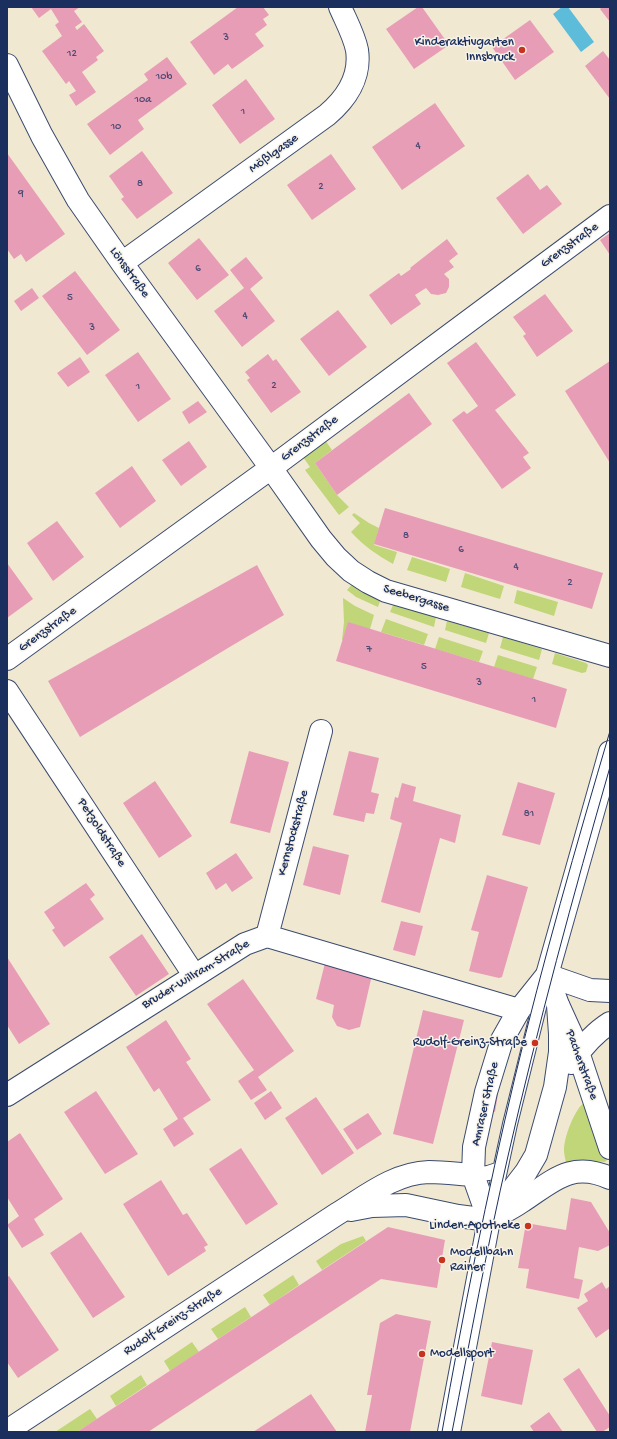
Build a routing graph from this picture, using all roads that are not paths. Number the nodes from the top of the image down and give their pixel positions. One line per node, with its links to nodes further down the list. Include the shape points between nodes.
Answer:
1 (340, 7): 4 (street, Mößlgasse, via 354,40 357,60 353,84 338,105)
2 (7, 66): 4 (street, Lönsstraße, via 78,200)
3 (610, 216): 5 (street, Grenzstraße)
4 (122, 264): 5 (street, Lönsstraße)
5 (271, 468): 6 (street, Seebergasse, via 336,557 368,582 386,591); 7 (street, Grenzstraße)
6 (610, 656)
7 (7, 659)
8 (7, 691): 12 (street, Petzoldstraße)
9 (321, 731): 11 (street, Kernstockstraße)
10 (610, 752): 13 (street, Amraser Straße)
11 (267, 936): 12 (street, Bruder-Willram-Straße, via 245,944); 16 (street)
12 (194, 975): 20 (street, Bruder-Willram-Straße)
13 (547, 975): 14 (street, via 590,990); 15 (street); 16 (street, Amraser Straße); 22 (lane)
14 (610, 991)
15 (558, 1005): 18 (street, Pacherstraße); 19 (street, via 560,1052)
16 (519, 1010): 23 (street, Amraser Straße, via 502,1040 486,1092 474,1147)
17 (610, 1023): 18 (street)
18 (578, 1052): 19 (street); 21 (street, Pacherstraße)
19 (555, 1087): 26 (street, via 536,1155)
20 (7, 1094)
21 (610, 1148)
22 (500, 1169): 23 (lane); 26 (lane)
23 (473, 1175): 25 (street, Rudolf-Greinz-Straße, via 428,1172 396,1179); 26 (street, Amraser Straße)
24 (610, 1178): 26 (street, via 598,1173 574,1172 547,1184)
25 (340, 1212): 26 (street, Rudolf-Greinz-Straße, via 372,1206 406,1205); 27 (street, Rudolf-Greinz-Straße)
26 (489, 1220): 28 (street)
27 (7, 1431)
28 (450, 1431)

